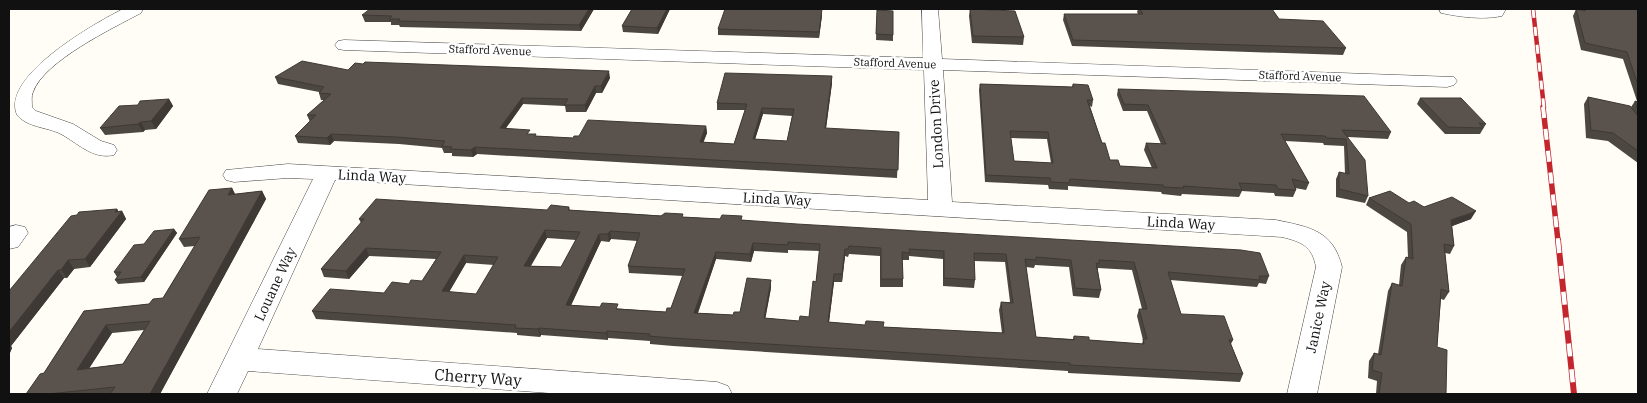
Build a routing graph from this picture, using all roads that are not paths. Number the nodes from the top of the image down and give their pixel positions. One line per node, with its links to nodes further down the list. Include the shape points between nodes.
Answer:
1 (135, 9): 8 (street, via 48,61 25,85 22,97 22,107 28,114 72,131 97,148)
2 (930, 9): 6 (street, London Drive)
3 (1447, 9): 4 (street, via 1485,13)
4 (1498, 9)
5 (344, 46): 6 (street, Stafford Avenue)
6 (933, 64): 7 (street, Stafford Avenue); 11 (street, London Drive)
7 (1446, 81)
8 (106, 150)
9 (327, 173): 10 (street, Linda Way, via 288,171); 11 (street, Linda Way); 13 (street, Louane Way)
10 (234, 175)
11 (940, 208): 12 (street, Linda Way, via 1276,228 1301,234)
12 (1317, 243): 16 (street, Janice Way, via 1325,251 1328,268)
13 (239, 359): 14 (street, Louane Way); 15 (street, Cherry Way)
14 (222, 394)
15 (717, 394)
16 (1302, 394)

